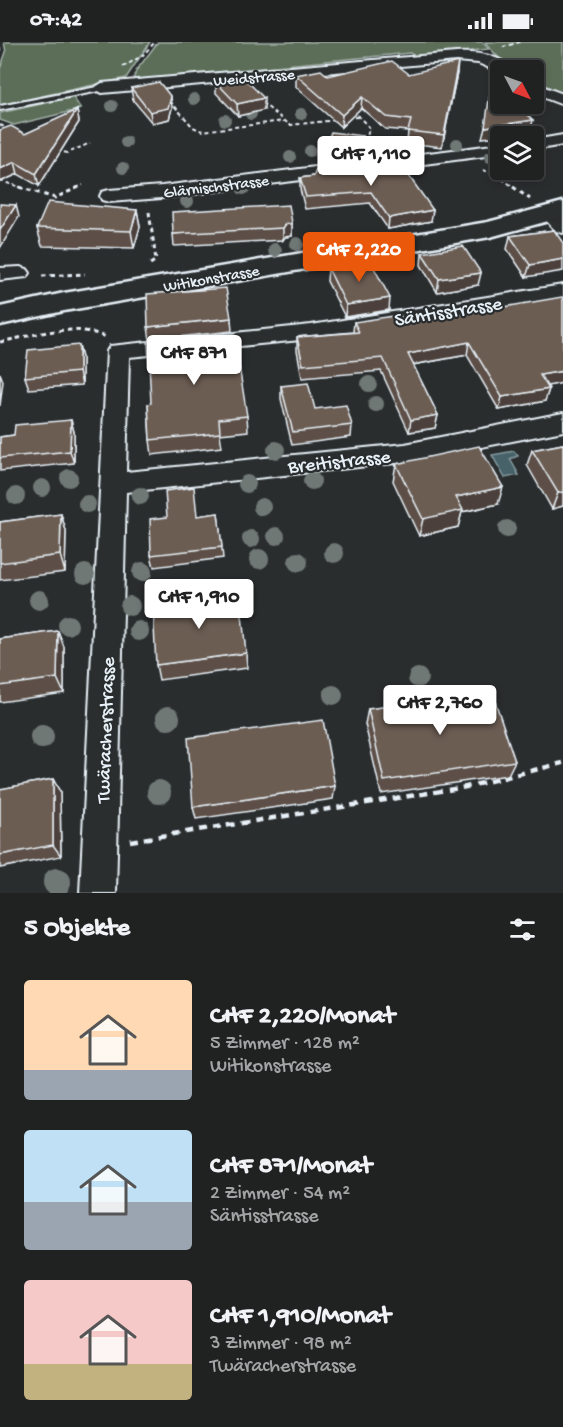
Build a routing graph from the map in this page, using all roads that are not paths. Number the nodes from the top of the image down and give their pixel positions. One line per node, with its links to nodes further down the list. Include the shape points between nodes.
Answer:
1 (490, 62): 2 (street, Weidstrasse, via 468,56)
2 (102, 88): 5 (lane, Weidstrasse)
3 (544, 92): 4 (street)
4 (563, 100)
5 (0, 108)
6 (563, 140): 7 (street)
7 (544, 143)
8 (490, 150): 9 (street, Glärnischstrasse)
9 (109, 196)
10 (558, 217): 12 (main road, Witikonstrasse)
11 (563, 292): 13 (street, Säntisstrasse, via 311,332)
12 (0, 316)
13 (118, 351): 15 (street, Twäracherstrasse)
14 (563, 422): 15 (street, Breitistrasse, via 405,453)
15 (113, 483): 16 (street, Twäracherstrasse)
16 (98, 893)

